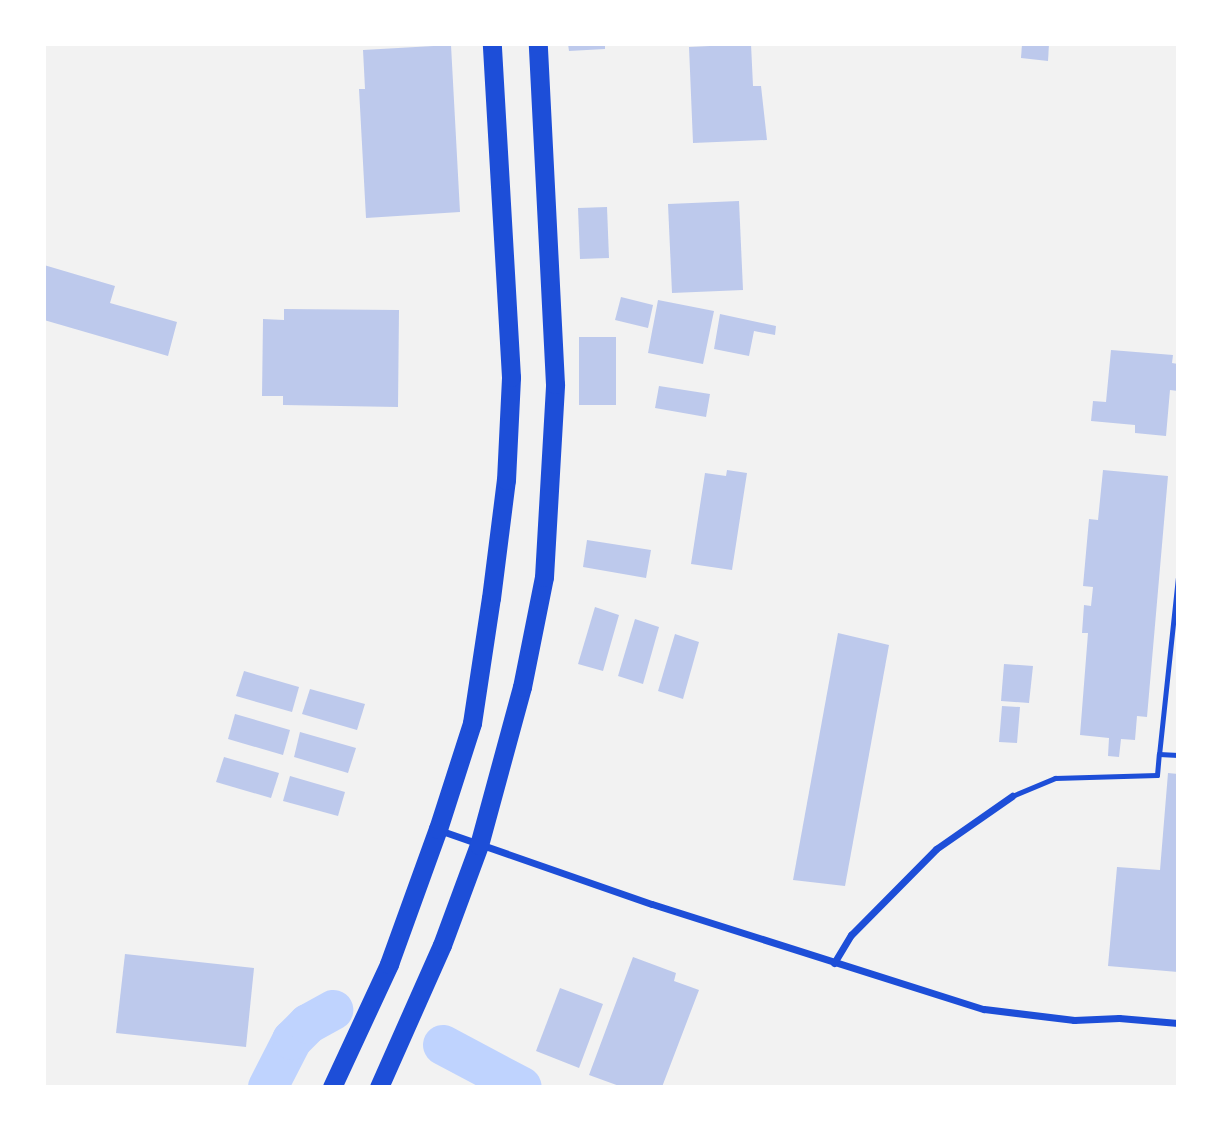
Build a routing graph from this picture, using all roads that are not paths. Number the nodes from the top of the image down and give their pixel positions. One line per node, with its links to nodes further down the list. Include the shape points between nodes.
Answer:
1 (492, 44): 7 (highway, via 511,377 506,480 472,723)
2 (538, 44): 8 (highway, via 555,384 544,577 522,687)
3 (1178, 577): 4 (lane)
4 (1159, 754): 5 (lane); 6 (lane, via 1157,775 1055,778)
5 (1178, 755)
6 (1012, 796): 9 (street, via 936,849 851,935)
7 (438, 829): 8 (street); 11 (highway, via 389,964)
8 (479, 845): 9 (street); 12 (highway, via 442,945)
9 (834, 963): 10 (street, via 984,1009 1074,1020)
10 (1178, 1023)
11 (332, 1087)
12 (379, 1087)

